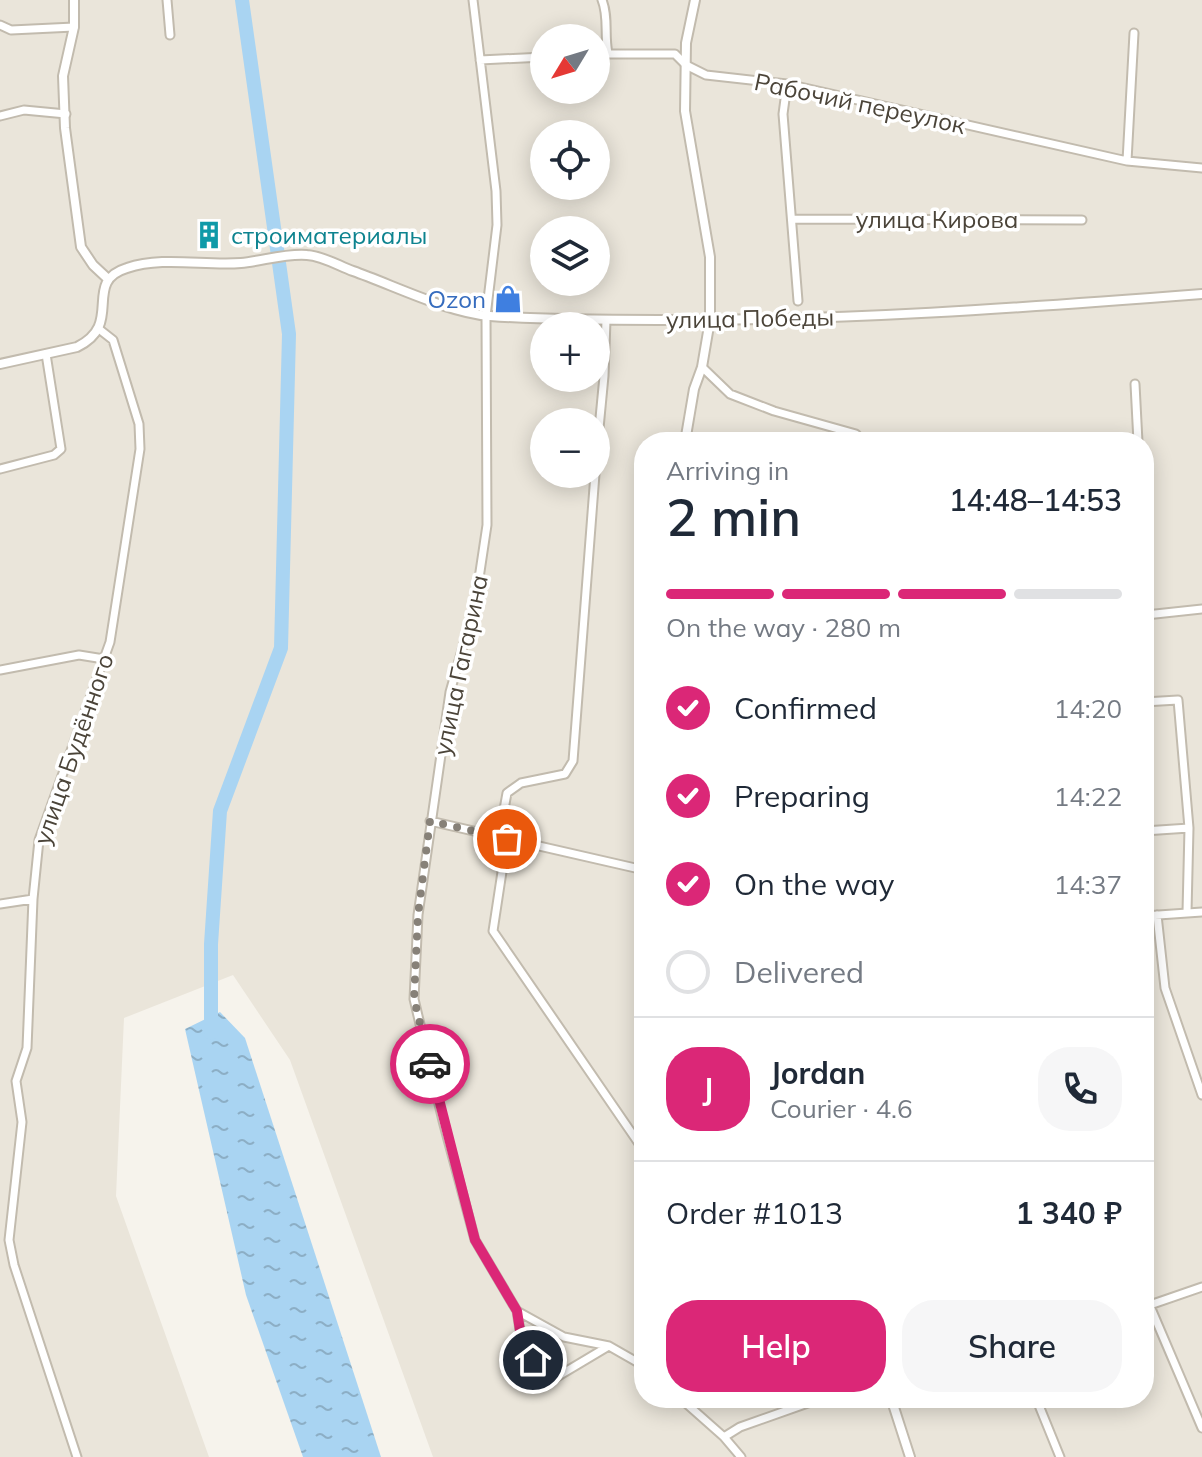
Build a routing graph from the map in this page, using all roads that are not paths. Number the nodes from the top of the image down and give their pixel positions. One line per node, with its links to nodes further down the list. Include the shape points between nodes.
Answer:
1 (74, 0): 8 (street)
2 (167, 0): 10 (street)
3 (473, 0): 13 (street, улица Гагарина)
4 (602, 0): 6 (street)
5 (695, 0): 14 (street)
6 (605, 24)
7 (0, 25): 8 (street, via 11,30)
8 (74, 27): 16 (street, via 63,76)
9 (1134, 33): 18 (street)
10 (170, 35)
11 (610, 53): 14 (street, Рабочий переулок, via 675,54)
12 (530, 58): 13 (street)
13 (480, 60): 25 (street, улица Гагарина, via 497,225)
14 (686, 65): 15 (street, Рабочий переулок, via 706,75); 28 (street, via 685,111 710,257)
15 (787, 84): 18 (street, Рабочий переулок); 20 (street, via 783,114)
16 (66, 114): 17 (street, via 24,110); 22 (street, via 81,247)
17 (0, 116)
18 (1127, 161): 19 (street, Рабочий переулок)
19 (1202, 168)
20 (792, 219): 21 (street, улица Кирова); 24 (street)
21 (1082, 220)
22 (108, 279): 25 (street, улица Победы, via 128,267 165,262 238,263 307,255); 29 (street)
23 (1202, 294): 28 (street, улица Победы, via 957,313)
24 (798, 301)
25 (486, 316): 26 (street, улица Победы); 44 (street, улица Гагарина, via 487,525 475,605 450,692)
26 (530, 317)
27 (610, 320): 28 (street, улица Победы)
28 (710, 320): 32 (street)
29 (99, 329): 30 (street, via 88,342); 41 (street, улица Будённого, via 113,340 139,424 140,449)
30 (46, 354): 31 (street); 37 (street, via 61,449)
31 (0, 364)
32 (702, 367): 34 (street); 35 (street, via 730,394)
33 (1135, 384): 36 (street)
34 (687, 432)
35 (849, 432)
36 (1137, 432)
37 (0, 469)
38 (594, 488): 47 (street, via 573,761 565,774 521,783 507,793)
39 (1202, 609): 40 (street)
40 (1154, 614)
41 (104, 659): 42 (street, via 79,655); 49 (street, улица Будённого, via 39,840)
42 (0, 670)
43 (1154, 701): 45 (street, via 1178,700)
44 (430, 821): 47 (street); 61 (street, улица Гагарина, via 414,999 475,1240)
45 (1189, 828): 46 (street); 51 (street)
46 (1154, 830)
47 (503, 838): 48 (street); 56 (street, via 493,931)
48 (634, 868)
49 (33, 899): 50 (street); 57 (street, улица Будённого, via 27,1048 16,1081 22,1122)
50 (0, 904)
51 (1187, 912): 52 (street); 54 (street)
52 (1202, 912)
53 (1154, 915): 54 (street)
54 (1157, 915): 55 (street, via 1165,988)
55 (1202, 1095)
56 (634, 1136)
57 (9, 1240): 58 (street); 71 (street, улица Будённого)
58 (0, 1243)
59 (1202, 1287): 60 (street)
60 (1154, 1304)
61 (517, 1311): 63 (street, via 564,1337); 63 (street, улица Гагарина, via 521,1337 545,1384)
62 (1154, 1324): 69 (street)
63 (609, 1346): 64 (street)
64 (634, 1360)
65 (691, 1408): 70 (street)
66 (794, 1408): 70 (street)
67 (894, 1408): 73 (street)
68 (1040, 1408): 74 (street)
69 (1202, 1428)
70 (724, 1437): 72 (street)
71 (77, 1457)
72 (741, 1457)
73 (910, 1457)
74 (1060, 1457)

